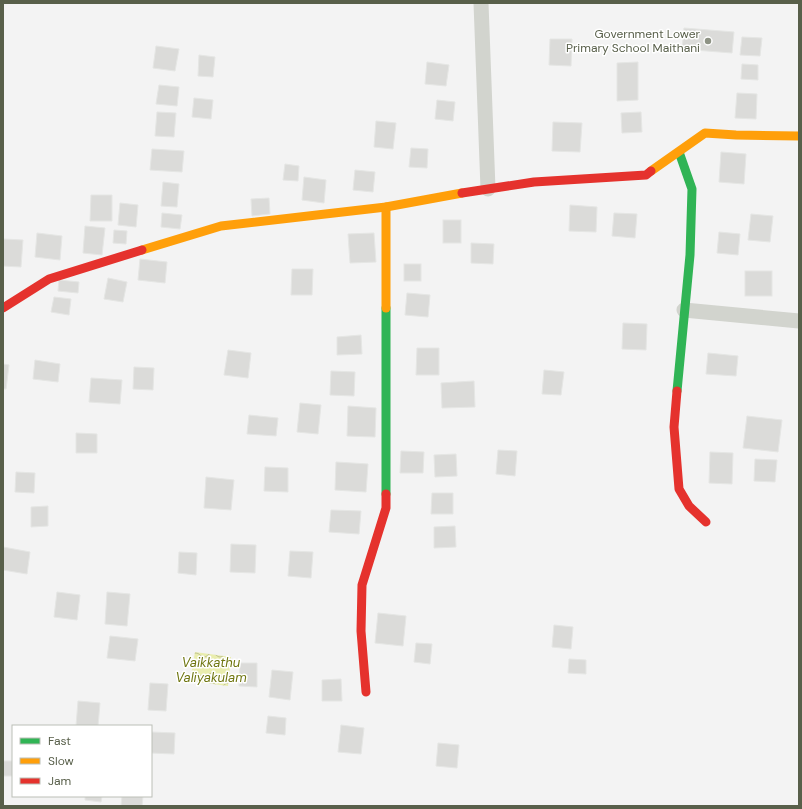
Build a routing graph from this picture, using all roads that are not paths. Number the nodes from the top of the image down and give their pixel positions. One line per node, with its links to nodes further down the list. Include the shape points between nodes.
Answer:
1 (481, 3): 4 (street)
2 (799, 136): 3 (street, via 704,133)
3 (679, 152): 4 (street, via 646,175 534,182); 7 (street, via 692,189 690,255)
4 (488, 189): 5 (street)
5 (386, 207): 6 (street, via 221,226 49,279); 10 (street, via 386,508 362,585 361,631)
6 (3, 308)
7 (684, 310): 8 (street); 9 (street, via 674,427 679,489 689,506)
8 (799, 321)
9 (706, 522)
10 (366, 692)

